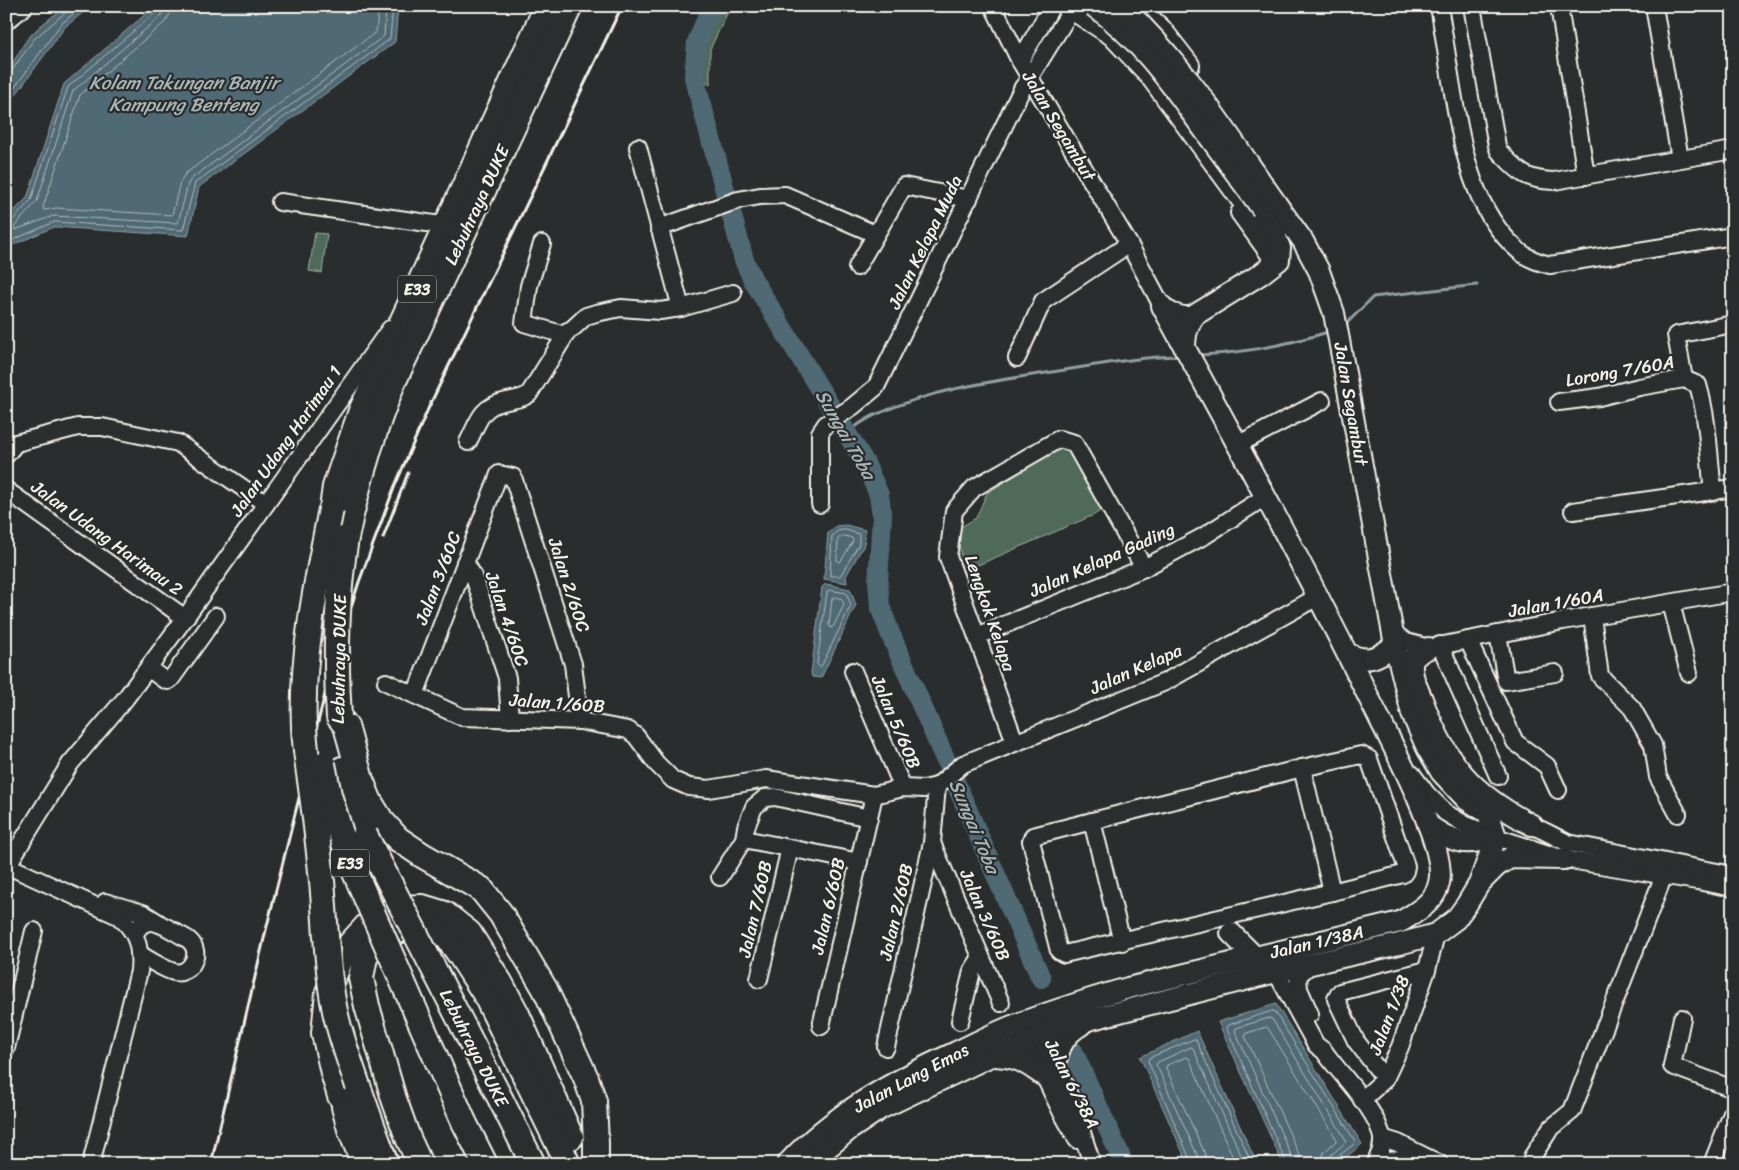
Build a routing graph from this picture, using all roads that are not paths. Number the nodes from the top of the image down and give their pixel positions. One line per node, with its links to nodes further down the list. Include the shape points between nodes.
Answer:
1 (22, 6): 15 (main road)
2 (546, 6): 27 (street, Jalan Udang Harimau 1); 59 (highway, Lebuhraya DUKE / E33, via 361,412 335,487)
3 (570, 6): 81 (highway, Lebuhraya DUKE / E33, bridge, via 392,385 364,463 346,538 336,617)
4 (993, 6): 17 (street)
5 (1052, 6): 17 (street)
6 (1093, 6): 26 (main road, Jalan Segambut, bridge, via 1142,49)
7 (1122, 6): 26 (main road, Jalan Segambut, bridge, via 1180,67 1212,111)
8 (1136, 6): 16 (main road)
9 (1146, 6): 16 (street)
10 (1439, 6): 31 (street, via 1460,133 1471,176 1500,230 1519,251 1550,265)
11 (1472, 6): 23 (street, via 1498,151 1521,174 1529,177 1554,181)
12 (1559, 6): 23 (street)
13 (1654, 6): 22 (street)
14 (1072, 7): 18 (street, Jalan Kelapa Muda); 19 (main road, via 1112,35)
15 (6, 19)
16 (1165, 35): 19 (main road, via 1153,29 1143,30 1135,36 1136,53); 32 (main road, via 1301,224)
17 (1020, 61): 18 (street)
18 (1027, 82): 24 (street, Jalan Kelapa Muda); 34 (street, Jalan Segambut)
19 (1151, 82): 30 (main road, via 1263,229); 35 (street)
20 (638, 147): 28 (street)
21 (1733, 150): 22 (street)
22 (1680, 160): 23 (street)
23 (1586, 176)
24 (968, 199): 29 (street, via 904,186); 58 (street, Jalan Kelapa Muda, via 876,387 826,424 820,433)
25 (280, 202): 27 (street)
26 (1267, 204): 30 (main road, Jalan Segambut); 32 (main road, Jalan Segambut)
27 (441, 224): 57 (street, Jalan Udang Harimau 1, via 393,324)
28 (659, 228): 29 (street, via 738,200 785,195); 40 (street)
29 (875, 234): 36 (street)
30 (1276, 235): 35 (main road, Jalan Segambut, via 1280,248)
31 (1733, 236)
32 (1304, 241): 37 (main road, Jalan Segambut)
33 (542, 244): 43 (street, via 529,286 524,322 558,334)
34 (1129, 244): 39 (street, Jalan Segambut); 45 (street, via 1043,301)
35 (1277, 262): 37 (main road, via 1300,259); 41 (main road)
36 (857, 267)
37 (1319, 271): 71 (main road, Jalan Segambut, via 1334,313)
38 (733, 293): 40 (street)
39 (1162, 306): 41 (street, via 1172,312); 44 (main road, Jalan Segambut)
40 (681, 308): 43 (street, via 660,311 621,308 586,316)
41 (1195, 315): 44 (main road, via 1188,324)
42 (1733, 324): 46 (street, via 1676,335)
43 (568, 331): 49 (street, via 530,394 522,399 489,406)
44 (1185, 349): 50 (main road, Jalan Segambut)
45 (1017, 358)
46 (1684, 379): 48 (street, Lorong 7/60A); 55 (street, Lorong 7/60A, via 1698,384 1702,397)
47 (1322, 401): 50 (street)
48 (1559, 402)
49 (468, 442)
50 (1237, 445): 56 (main road, Jalan Segambut)
51 (6, 455): 57 (street, via 16,443 78,428 102,428 178,443)
52 (499, 474): 61 (street, Jalan 3/60C); 83 (street, Jalan 2/60C, via 513,477 573,664)
53 (1733, 488): 55 (street)
54 (6, 490): 68 (street, Jalan Udang Harimau 2)
55 (1713, 492): 60 (street)
56 (1265, 497): 62 (street, Jalan Kelapa Gading, via 1204,536); 64 (main road, Jalan Segambut)
57 (266, 504): 68 (street, Jalan Udang Harimau 1)
58 (820, 504)
59 (331, 509): 149 (highway, bridge, via 310,634 304,686 304,728 334,1005 346,1050); 151 (highway, Lebuhraya DUKE / E33, bridge, via 319,616 317,687 318,733 328,795 349,859)
60 (1574, 511)
61 (465, 562): 80 (street, Jalan 3/60C); 82 (street, Jalan 4/60C, via 474,577 507,678)
62 (1144, 568): 70 (street, Jalan Kelapa Gading); 70 (street, Lengkok Kelapa, via 1074,443 1059,439 974,488 954,511 948,557)
63 (1733, 592): 65 (street, Jalan 1/60A)
64 (1319, 596): 74 (main road, Jalan Segambut); 84 (street, Jalan Kelapa, via 1165,682)
65 (1671, 603): 67 (street, Jalan 1/60A); 78 (street)
66 (216, 616): 75 (street, via 171,678 162,679)
67 (1592, 616): 69 (street, Jalan 1/60A); 95 (street, via 1600,676 1632,708 1652,745 1658,777)
68 (185, 618): 75 (street, Jalan Udang Harimau 1)
69 (1498, 634): 72 (street, Jalan 1/60A); 77 (street, via 1506,681)
70 (977, 636): 84 (street, Lengkok Kelapa)
71 (1394, 637): 73 (street, Jalan 1/60A, via 1416,646); 74 (main road, via 1382,655 1372,659); 94 (main road, Jalan Segambut, via 1412,714 1427,748 1453,787)
72 (1468, 640): 73 (street, Jalan 1/60A); 91 (street, via 1515,742 1546,766)
73 (1435, 646): 87 (street); 99 (main road, via 1421,652 1412,663 1413,674 1443,748 1478,790)
74 (1348, 654): 85 (main road, Jalan Segambut)
75 (148, 668): 106 (street, Jalan Udang Harimau 1, via 70,764)
76 (853, 671): 90 (street, Jalan 5/60B)
77 (1554, 673)
78 (1689, 673)
79 (386, 682): 80 (street, Jalan 1/60B)
80 (415, 696): 82 (street, Jalan 1/60B, via 462,717)
81 (339, 717): 152 (highway, Lebuhraya DUKE / E33, bridge, via 339,758 365,835); 155 (highway, via 346,726 364,788 381,820 398,839 481,890 501,914 545,989 594,1101)
82 (510, 719): 83 (street, Jalan 1/60B)
83 (580, 721): 88 (street, Jalan 1/60B, via 628,730 673,780 689,787 710,789)
84 (1016, 742): 89 (street, Jalan Kelapa, via 963,764)
85 (1392, 744): 98 (main road, Jalan 1/38A); 100 (street, via 1446,813 1466,826)
86 (1302, 768): 97 (street); 112 (street); 112 (street, via 1360,755 1370,759 1406,866 1403,874)
87 (1498, 776)
88 (766, 779): 92 (street, Jalan 1/60B); 93 (street)
89 (940, 784): 90 (street, Jalan 1/60B, via 924,789); 102 (street, Jalan 2/60B)
90 (903, 788): 92 (street, Jalan 1/60B)
91 (1558, 790)
92 (874, 795): 96 (street, Jalan 6/60B)
93 (765, 798): 96 (street, via 775,797); 101 (street, via 754,807)
94 (1488, 813): 99 (street); 100 (main road)
95 (1678, 814)
96 (869, 818): 105 (street, Jalan 6/60B)
97 (1092, 821): 119 (street); 119 (street, via 1033,836 1030,841 1059,951 1064,954)
98 (1428, 825): 100 (main road, via 1463,843); 122 (main road, Jalan 1/38A, via 1440,870 1439,884 1423,908 1400,922)
99 (1532, 825): 108 (street, via 1568,843)
100 (1496, 837): 104 (street); 110 (main road, Jalan 1/38A)
101 (744, 839): 103 (street); 109 (street)
102 (932, 843): 121 (street, Jalan 3/60B); 134 (street, Jalan 2/60B)
103 (790, 848): 105 (street); 126 (street, Jalan 7/60B)
104 (1564, 859): 107 (street); 110 (main road, via 1510,858)
105 (859, 862): 132 (street, Jalan 6/60B)
106 (7, 866): 113 (street)
107 (1664, 875): 111 (street); 145 (street, via 1572,1111 1550,1129)
108 (1733, 875)
109 (720, 877)
110 (1479, 884): 118 (main road, Jalan 1/38A, via 1456,919)
111 (1733, 888)
112 (1332, 892): 115 (street)
113 (76, 896): 114 (street, via 144,913); 117 (street, via 118,916 127,922)
114 (159, 923): 117 (street, via 142,924); 120 (street, via 193,945 195,956 191,966 174,972)
115 (1229, 925): 119 (street); 122 (main road); 122 (main road)
116 (34, 931): 135 (street)
117 (134, 934): 120 (street)
118 (1436, 934): 123 (main road, Jalan 1/38A); 124 (street, Jalan 1/38)
119 (1122, 942)
120 (140, 954): 147 (street, via 139,971)
121 (981, 957): 128 (street, Jalan 3/60B); 131 (street, via 972,971)
122 (1239, 963): 123 (main road, via 1294,960); 127 (main road); 133 (main road, Jalan 1/38A, via 1088,999)
123 (1310, 964): 125 (main road, Jalan 1/38A); 136 (street, via 1298,976 1299,989)
124 (1427, 970): 139 (street, Jalan 1/38); 139 (street, via 1340,992 1336,1000 1356,1040)
125 (1276, 972): 127 (main road, Jalan 1/38A); 136 (street, via 1316,1045)
126 (759, 979)
127 (1180, 996): 130 (main road, Jalan 1/38A)
128 (1001, 1003)
129 (1682, 1018): 140 (street, via 1672,1066)
130 (1092, 1019): 133 (main road, Jalan 1/38A); 138 (main road, via 1075,1029 1060,1045)
131 (960, 1021)
132 (821, 1026)
133 (1031, 1029): 137 (main road, Jalan Lang Emas); 138 (street, Jalan 6/38A); 156 (main road, Jalan Lang Emas, via 925,1066 884,1088 818,1134)
134 (886, 1046)
135 (6, 1048)
136 (1324, 1051): 141 (street)
137 (991, 1056): 138 (main road, via 1009,1056); 157 (main road, Jalan Lang Emas, via 880,1109)
138 (1050, 1070): 146 (street, Jalan 6/38A, via 1073,1104)
139 (1385, 1079): 141 (street, Jalan 1/38)
140 (1733, 1089)
141 (1362, 1100): 143 (street)
142 (1733, 1111): 160 (street)
143 (1382, 1138): 144 (street); 158 (street)
144 (1420, 1155): 158 (street); 159 (street)
145 (1532, 1157)
146 (1087, 1159)
147 (91, 1164)
148 (364, 1164): 154 (highway, via 350,1130 324,1033 328,992 351,943 376,916 400,908 422,907 446,914 469,933 517,1014)
149 (386, 1164)
150 (420, 1164): 153 (highway, via 394,1099 362,978 365,957 381,937 412,926 430,928 447,937 460,955 485,994)
151 (485, 1164)
152 (533, 1164)
153 (568, 1164)
154 (582, 1164)
155 (596, 1164)
156 (787, 1164)
157 (808, 1164)
158 (1375, 1164)
159 (1440, 1164)
160 (1712, 1164)

